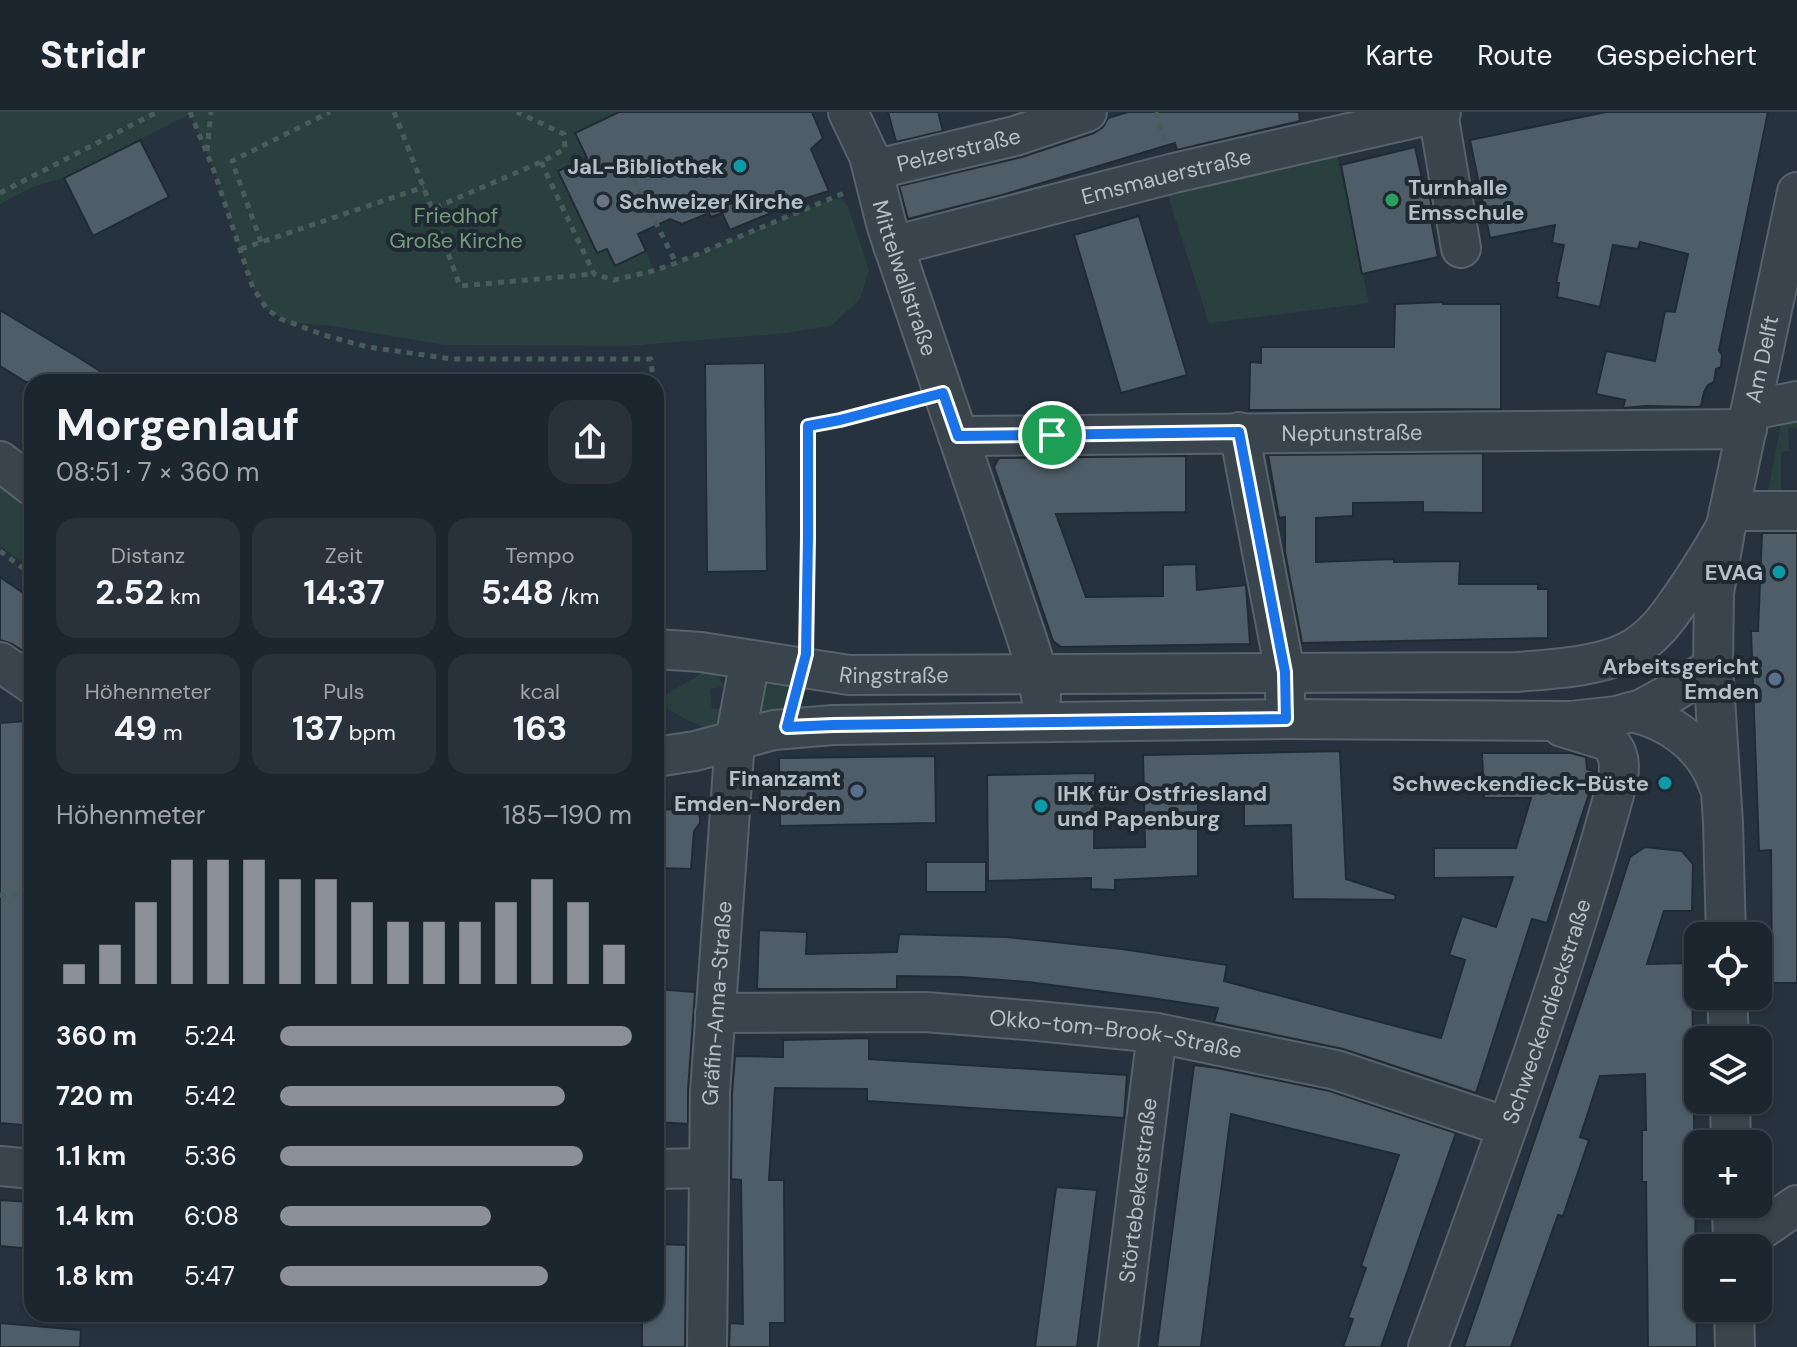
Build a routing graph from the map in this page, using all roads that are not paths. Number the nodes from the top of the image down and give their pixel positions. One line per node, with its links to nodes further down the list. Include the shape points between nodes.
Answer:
1 (848, 112): 4 (street, Mittelwallstraße)
2 (1087, 112): 4 (street, Pelzerstraße)
3 (1440, 112): 6 (street, Emsmauerstraße, via 1174,173); 7 (street)
4 (874, 175): 6 (street, Mittelwallstraße)
5 (1797, 192): 9 (street, Am Delft)
6 (893, 246): 11 (street, Mittelwallstraße)
7 (1461, 248)
8 (1797, 401): 9 (street, Neptunstraße)
9 (1749, 420): 10 (street, Neptunstraße); 15 (street, Am Delft)
10 (1239, 432): 11 (street, Neptunstraße); 21 (street)
11 (958, 436): 22 (street, Mittelwallstraße)
12 (0, 461): 13 (street)
13 (24, 480)
14 (1797, 511): 15 (street)
15 (1727, 519): 17 (street, Ringstraße, via 1663,625); 20 (street, Am Delft, via 1714,593)
16 (664, 650): 18 (street, Ringstraße)
17 (1625, 654): 20 (street, Ringstraße, via 1670,652); 21 (street, Ringstraße, via 1566,668 1517,672)
18 (750, 660): 22 (street, Ringstraße, via 849,675); 28 (street, Gräfin-Anna-Straße)
19 (0, 662): 23 (street)
20 (1713, 667): 24 (street); 30 (street, Am Delft)
21 (1285, 672): 22 (street, Ringstraße); 25 (street)
22 (1038, 674): 27 (street)
23 (24, 678)
24 (1631, 712): 26 (street); 30 (street, via 1665,723 1694,746 1712,769)
25 (1286, 719): 26 (street); 27 (street)
26 (1540, 721): 34 (street, Schweckendieckstraße, via 1608,741 1620,760 1580,912)
27 (1042, 723): 28 (street, via 798,727)
28 (735, 740): 29 (street); 32 (street, Gräfin-Anna-Straße)
29 (664, 756)
30 (1721, 798): 31 (street, Am Delft)
31 (1725, 922)
32 (715, 1013): 33 (street, Okko-tom-Brook-Straße, via 925,1012); 37 (street, Gräfin-Anna-Straße)
33 (1157, 1033): 34 (street, Okko-tom-Brook-Straße, via 1336,1070); 43 (street, Störtebekerstraße)
34 (1507, 1127): 44 (street, Schweckendieckstraße)
35 (0, 1166): 36 (street)
36 (24, 1168)
37 (708, 1168): 38 (street); 42 (street, Gräfin-Anna-Straße)
38 (664, 1169)
39 (1797, 1205): 40 (street)
40 (1755, 1234)
41 (1734, 1322): 45 (street)
42 (707, 1347)
43 (1118, 1347)
44 (1428, 1347)
45 (1735, 1347)

